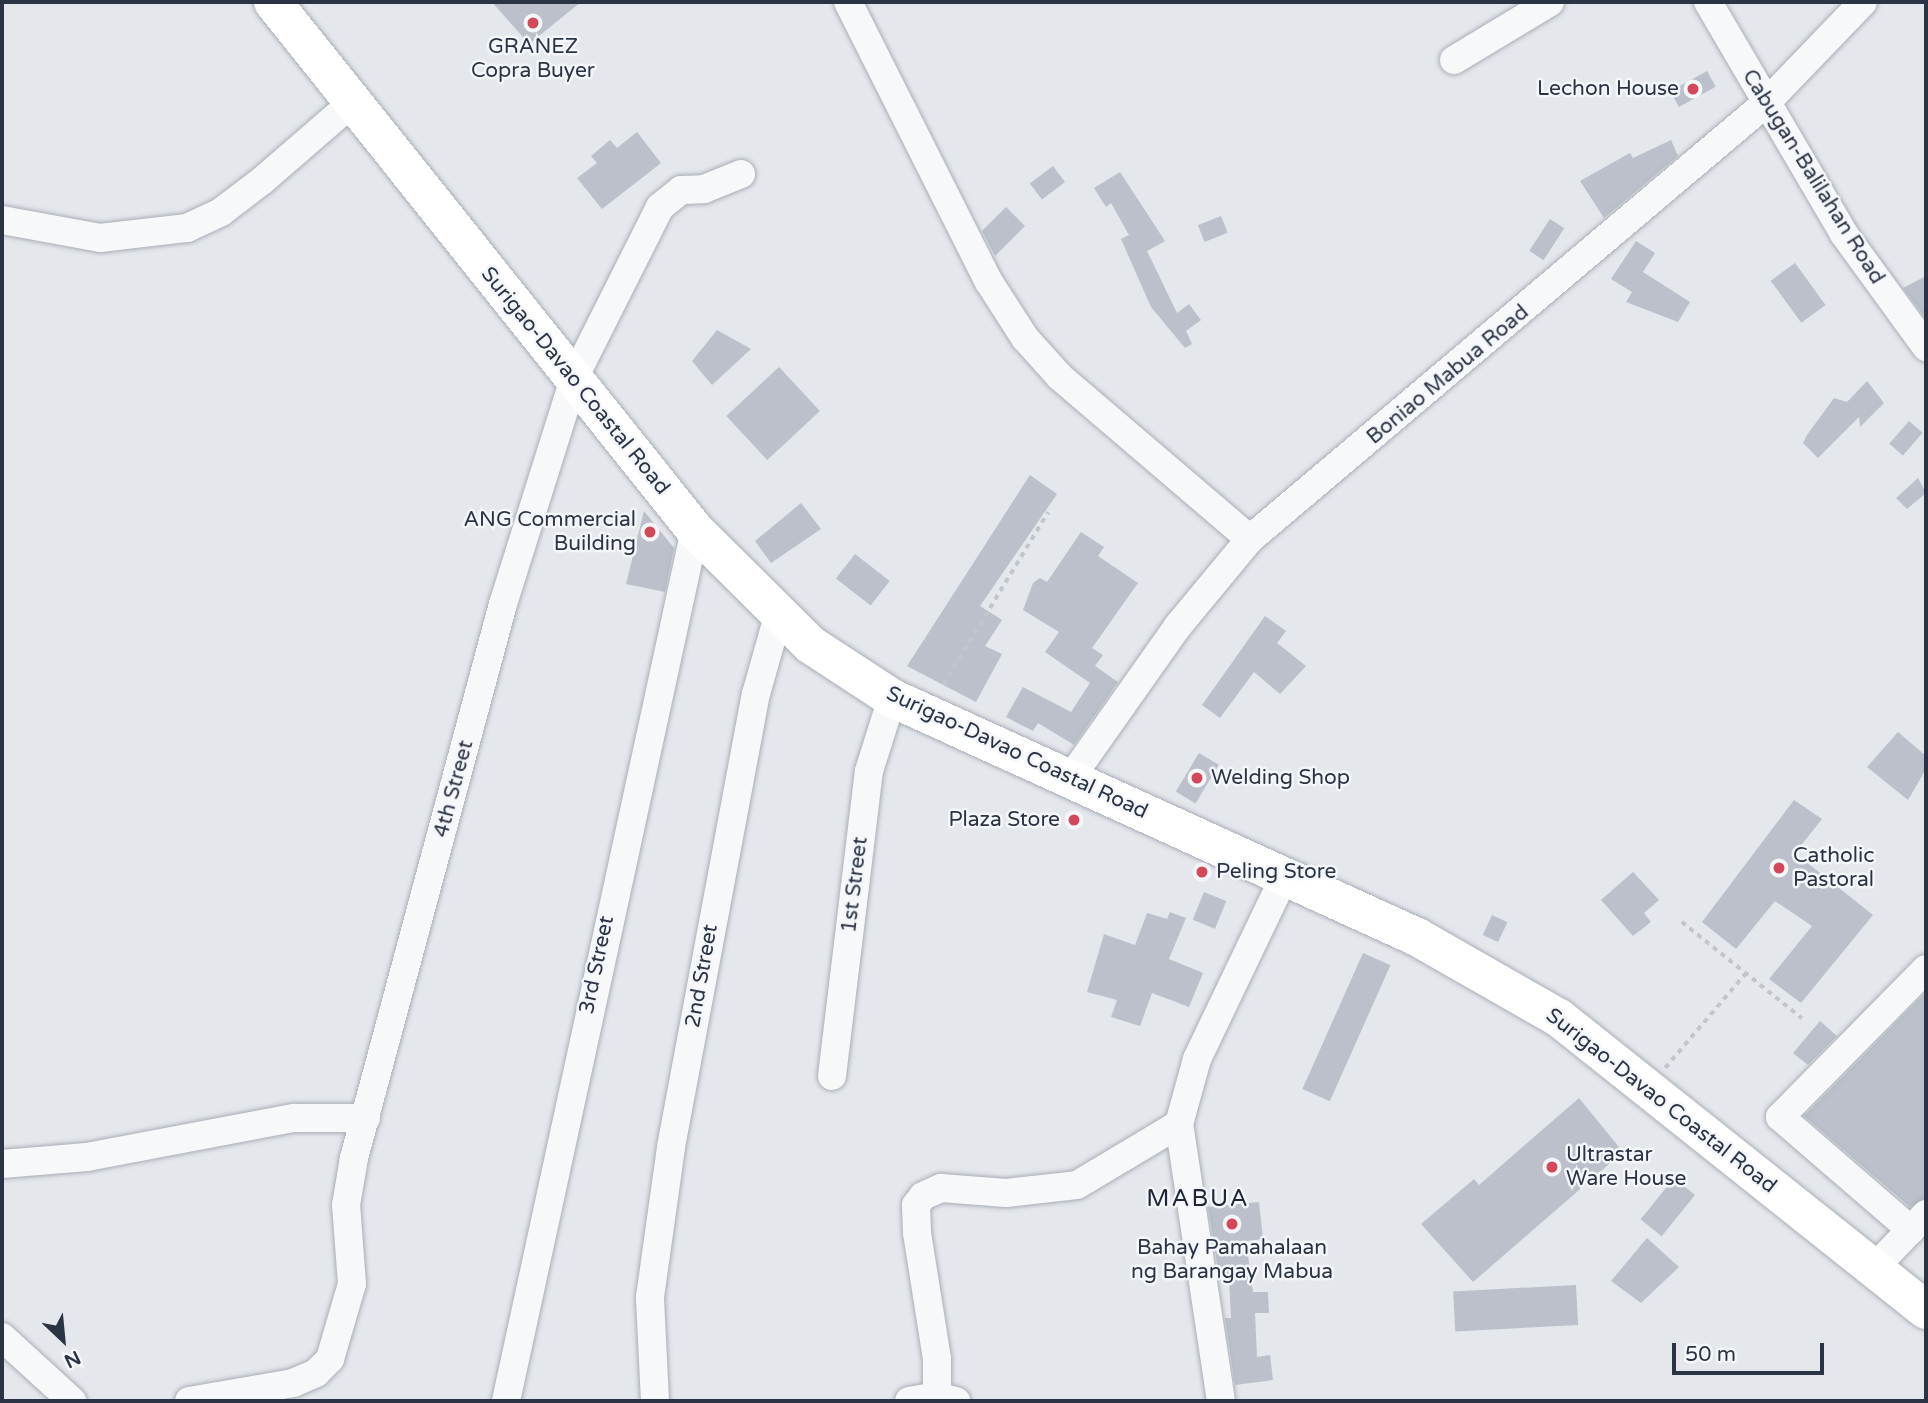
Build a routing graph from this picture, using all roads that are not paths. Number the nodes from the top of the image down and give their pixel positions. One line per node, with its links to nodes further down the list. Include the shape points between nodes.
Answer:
1 (273, 2): 7 (highway, Surigao-Davao Coastal Road)
2 (848, 2): 14 (street, via 989,282 1025,338 1060,377)
3 (1550, 2): 6 (street)
4 (1708, 2): 8 (street, Cabugan-Balilahan Road)
5 (1863, 2): 8 (street, Boniao Mabua Road)
6 (1454, 60)
7 (353, 102): 10 (street, via 221,212 187,228 100,238); 12 (highway, Surigao-Davao Coastal Road)
8 (1765, 104): 11 (street, Cabugan-Balilahan Road, via 1844,234); 14 (street, Boniao Mabua Road)
9 (741, 174): 12 (street, 4th Street, via 704,189 681,190 660,207 598,319)
10 (2, 220)
11 (1926, 347)
12 (575, 376): 13 (highway, Surigao-Davao Coastal Road); 21 (street, 4th Street, via 503,604)
13 (695, 530): 15 (highway, Surigao-Davao Coastal Road); 31 (street, 3rd Street)
14 (1250, 539): 17 (street, Boniao Mabua Road, via 1178,626)
15 (778, 616): 16 (highway, Surigao-Davao Coastal Road, via 811,646); 32 (street, 2nd Street, via 756,694 671,1147 649,1340)
16 (892, 698): 17 (highway, Surigao-Davao Coastal Road); 20 (street, 1st Street, via 869,771)
17 (1070, 779): 18 (highway, Surigao-Davao Coastal Road)
18 (1284, 875): 22 (street, via 1197,1059); 25 (highway, Surigao-Davao Coastal Road, via 1417,937 1559,1018)
19 (1926, 969): 24 (street, via 1780,1117)
20 (832, 1076)
21 (366, 1118): 23 (street, via 294,1118 87,1157); 30 (street, 4th Street, via 346,1205 352,1284 330,1359 316,1373 293,1383)
22 (1179, 1124): 28 (street, via 1077,1185 1006,1193 941,1188 923,1196 916,1205 917,1233 937,1359); 33 (street)
23 (2, 1164)
24 (1919, 1222): 25 (street)
25 (1874, 1268): 26 (highway, Surigao-Davao Coastal Road)
26 (1926, 1310)
27 (2, 1337): 29 (street)
28 (934, 1400)
29 (72, 1401)
30 (189, 1401)
31 (506, 1401)
32 (655, 1401)
33 (1221, 1401)

